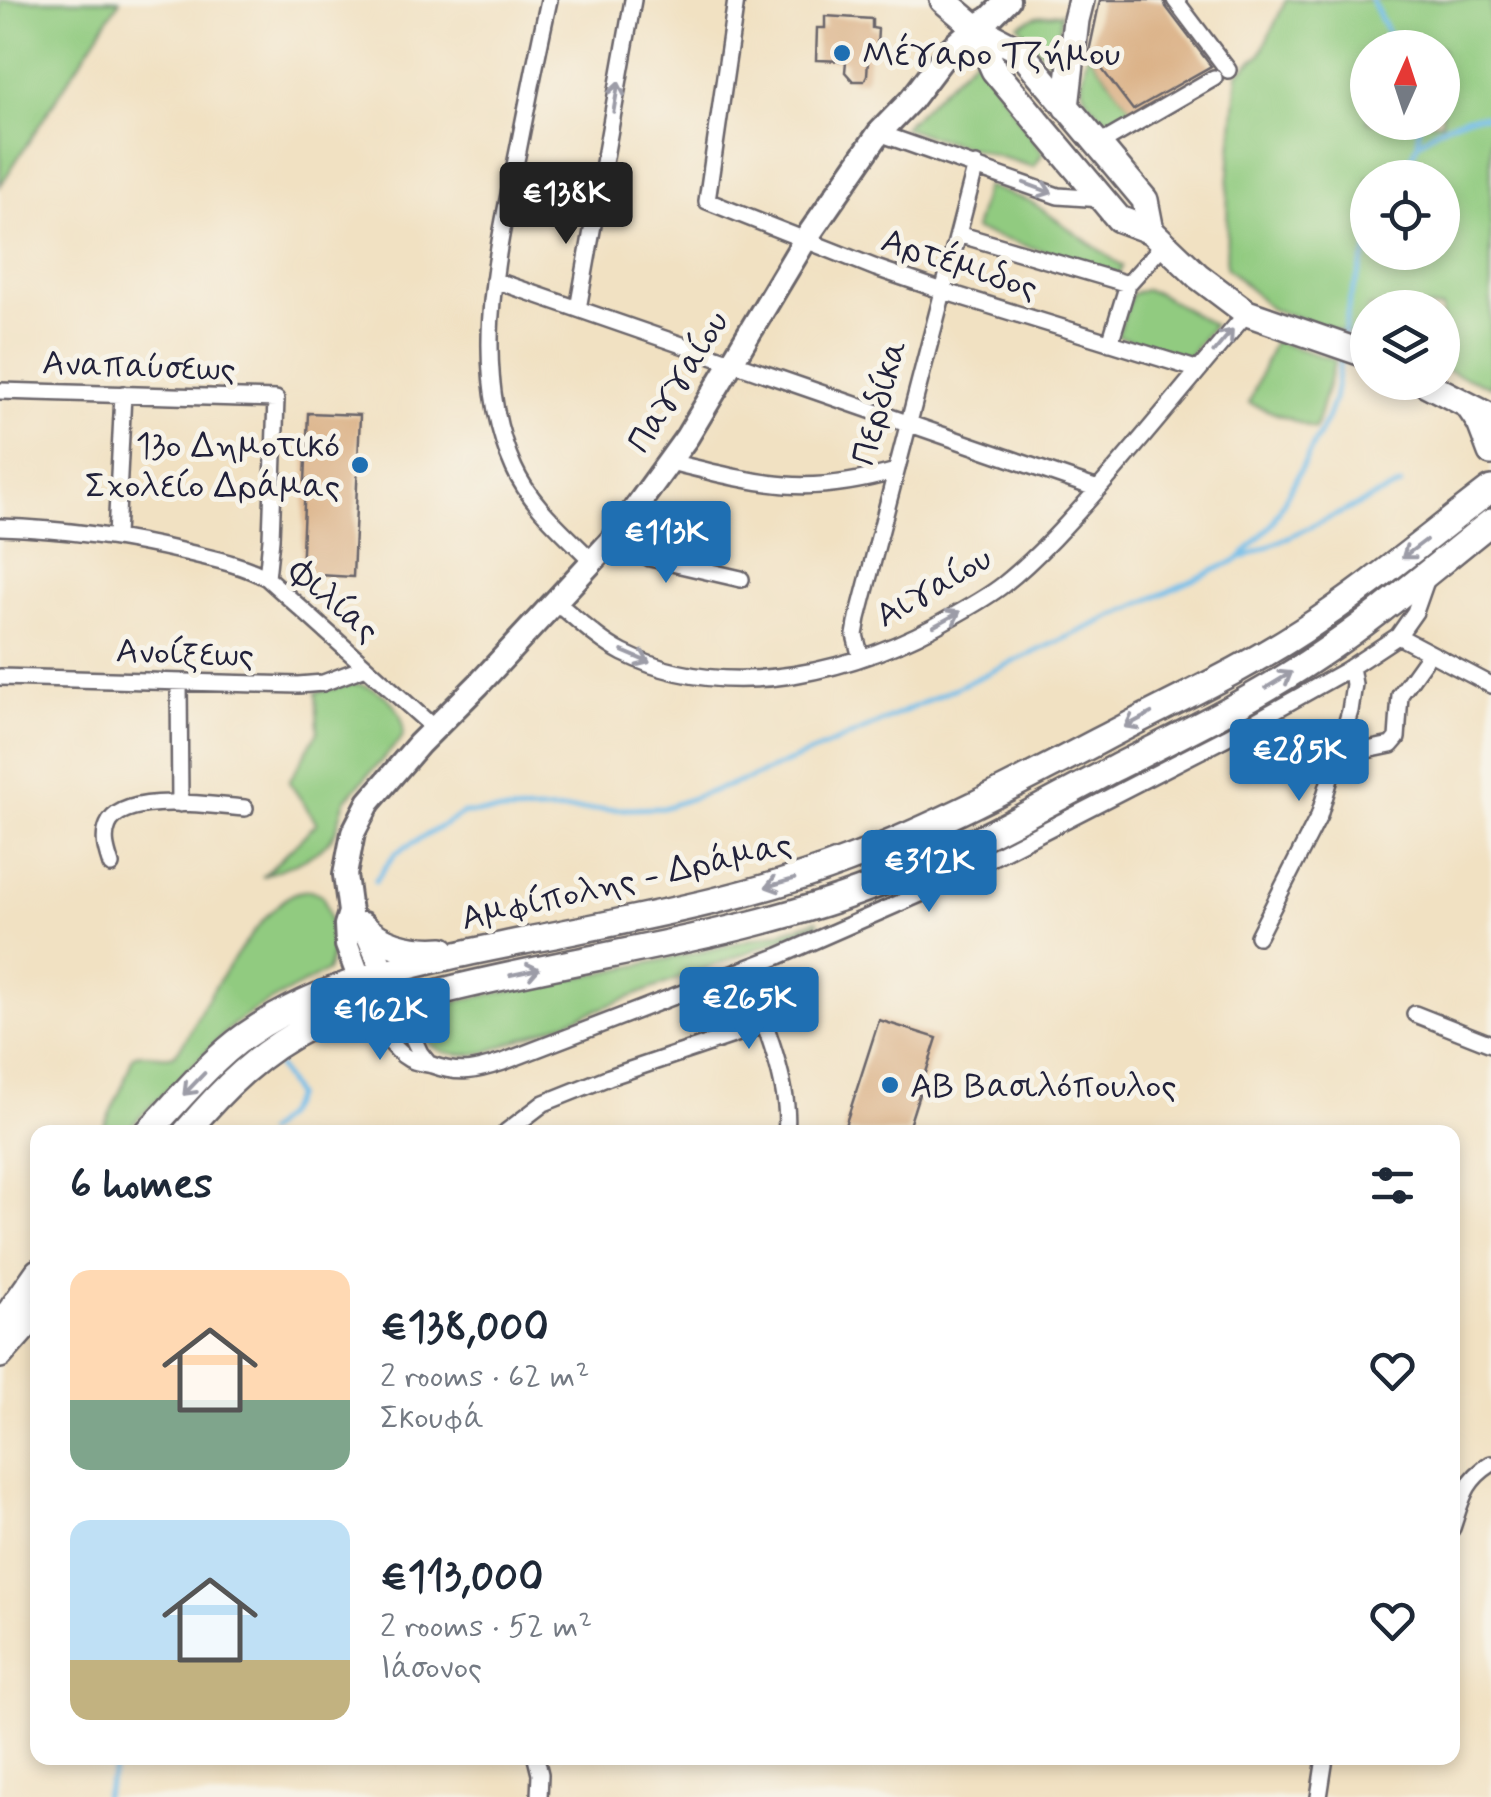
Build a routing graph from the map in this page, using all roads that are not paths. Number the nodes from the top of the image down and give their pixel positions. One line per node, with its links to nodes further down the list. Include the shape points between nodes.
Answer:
1 (548, 0): 13 (street)
2 (633, 0): 14 (street, one-way to 2)
3 (736, 0): 18 (street, Αρτέμιδος, via 707,200)
4 (943, 0): 8 (main road)
5 (1008, 0): 8 (main road)
6 (1081, 0): 9 (main road)
7 (1175, 0): 11 (street, via 1221,74)
8 (975, 27): 9 (main road, via 1019,50); 10 (main road, Παγγαίου); 15 (main road, via 994,70)
9 (1066, 108): 11 (main road)
10 (880, 133): 12 (street); 18 (main road, Παγγαίου)
11 (1098, 145): 17 (main road, via 1145,200)
12 (976, 165): 15 (street, one-way to 15, via 1058,196); 16 (street, Περδίκα)
13 (512, 178): 14 (street); 19 (street)
14 (598, 193): 22 (street)
15 (1102, 199): 17 (main road, via 1119,219)
16 (958, 234): 20 (street); 21 (street, Περδίκα)
17 (1158, 238): 20 (street); 23 (main road)
18 (804, 240): 21 (street, Αρτέμιδος); 26 (main road, Παγγαίου)
19 (494, 280): 22 (street); 43 (street, via 492,377 509,454 537,503)
20 (1128, 284): 24 (street)
21 (943, 291): 24 (street, Αρτέμιδος); 33 (street, Περδίκα)
22 (578, 309): 26 (street)
23 (1247, 314): 25 (main road); 27 (street, Αιγαίου, one-way to 23)
24 (1110, 343): 27 (street, Αρτέμιδος)
25 (1350, 348)
26 (732, 363): 33 (street); 35 (main road, Παγγαίου)
27 (1199, 370): 38 (street, Αιγαίου)
28 (0, 391): 29 (street, Αναπαύσεως)
29 (123, 394): 41 (street); 45 (street, Αναπαύσεως, via 276,399)
30 (1460, 400): 31 (main road)
31 (1466, 403): 32 (main road); 34 (main road)
32 (1491, 417)
33 (908, 424): 36 (street, Περδίκα); 38 (street)
34 (1491, 452)
35 (670, 462): 36 (street, via 787,485); 42 (main road, Παγγαίου)
36 (896, 471): 50 (street, Περδίκα, via 858,618)
37 (1491, 489): 62 (main road, Αμφίπολης - Δράμας, one-way to 62, via 1292,638 920,830 792,880)
38 (1098, 490): 50 (street, Αιγαίου, one-way to 38, via 912,638 1002,585)
39 (1491, 522): 44 (main road, Αμφίπολης - Δράμας)
40 (0, 527): 41 (street, Φιλίας)
41 (116, 536): 45 (street, Φιλίας)
42 (613, 538): 43 (main road, Παγγαίου); 46 (street, via 650,558)
43 (593, 562): 47 (main road, Παγγαίου)
44 (1429, 572): 48 (street); 66 (main road, Αμφίπολης - Δράμας, one-way to 44, via 747,926 890,880 1260,692)
45 (267, 578): 51 (street, Φιλίας)
46 (741, 579)
47 (556, 602): 50 (street, Αιγαίου, one-way to 50, via 623,652 697,676 773,676); 56 (main road, Παγγαίου)
48 (1398, 636): 49 (street); 52 (street)
49 (1430, 653): 55 (street); 57 (street, via 1400,695 1391,745)
50 (861, 658)
51 (366, 667): 54 (street, Ανοίξεως, via 312,684); 56 (street, Φιλίας)
52 (1351, 667): 57 (street, via 1352,702); 64 (street, via 984,863)
53 (0, 677): 54 (street, Ανοίξεως)
54 (179, 682): 58 (street)
55 (1491, 684)
56 (434, 728): 61 (main road, Παγγαίου, via 360,816 345,876)
57 (1338, 756): 63 (street, via 1313,832)
58 (180, 804): 59 (street); 60 (street, via 121,809 106,827)
59 (246, 808)
60 (111, 865)
61 (354, 909): 62 (main road, via 378,938 430,951); 65 (main road)
62 (562, 934): 65 (main road, Αμφίπολης - Δράμας)
63 (1258, 936)
64 (744, 970): 68 (street); 72 (street, via 487,1067 456,1072)
65 (371, 977): 66 (main road); 69 (main road, Αμφίπολης - Δράμας, via 312,998)
66 (383, 1005): 69 (main road, Αμφίπολης - Δράμας); 72 (street); 72 (street, via 386,1036 410,1060)
67 (1415, 1014): 70 (street)
68 (764, 1024): 75 (street, via 609,1076 544,1103); 76 (street)
69 (276, 1031): 71 (main road, Αμφίπολης - Δράμας)
70 (1491, 1044)
71 (249, 1048): 73 (main road, Αμφίπολης - Δράμας, one-way to 73, via 188,1089); 74 (main road, Αμφίπολης - Δράμας)
72 (428, 1063)
73 (155, 1125)
74 (192, 1125)
75 (515, 1125)
76 (786, 1125)
77 (30, 1283): 79 (main road)
78 (30, 1321): 80 (main road)
79 (0, 1326)
80 (0, 1354)
81 (1491, 1464): 82 (street, via 1466,1487)
82 (1460, 1505)
83 (538, 1765): 85 (street)
84 (1324, 1765): 86 (street)
85 (539, 1797)
86 (1319, 1797)

